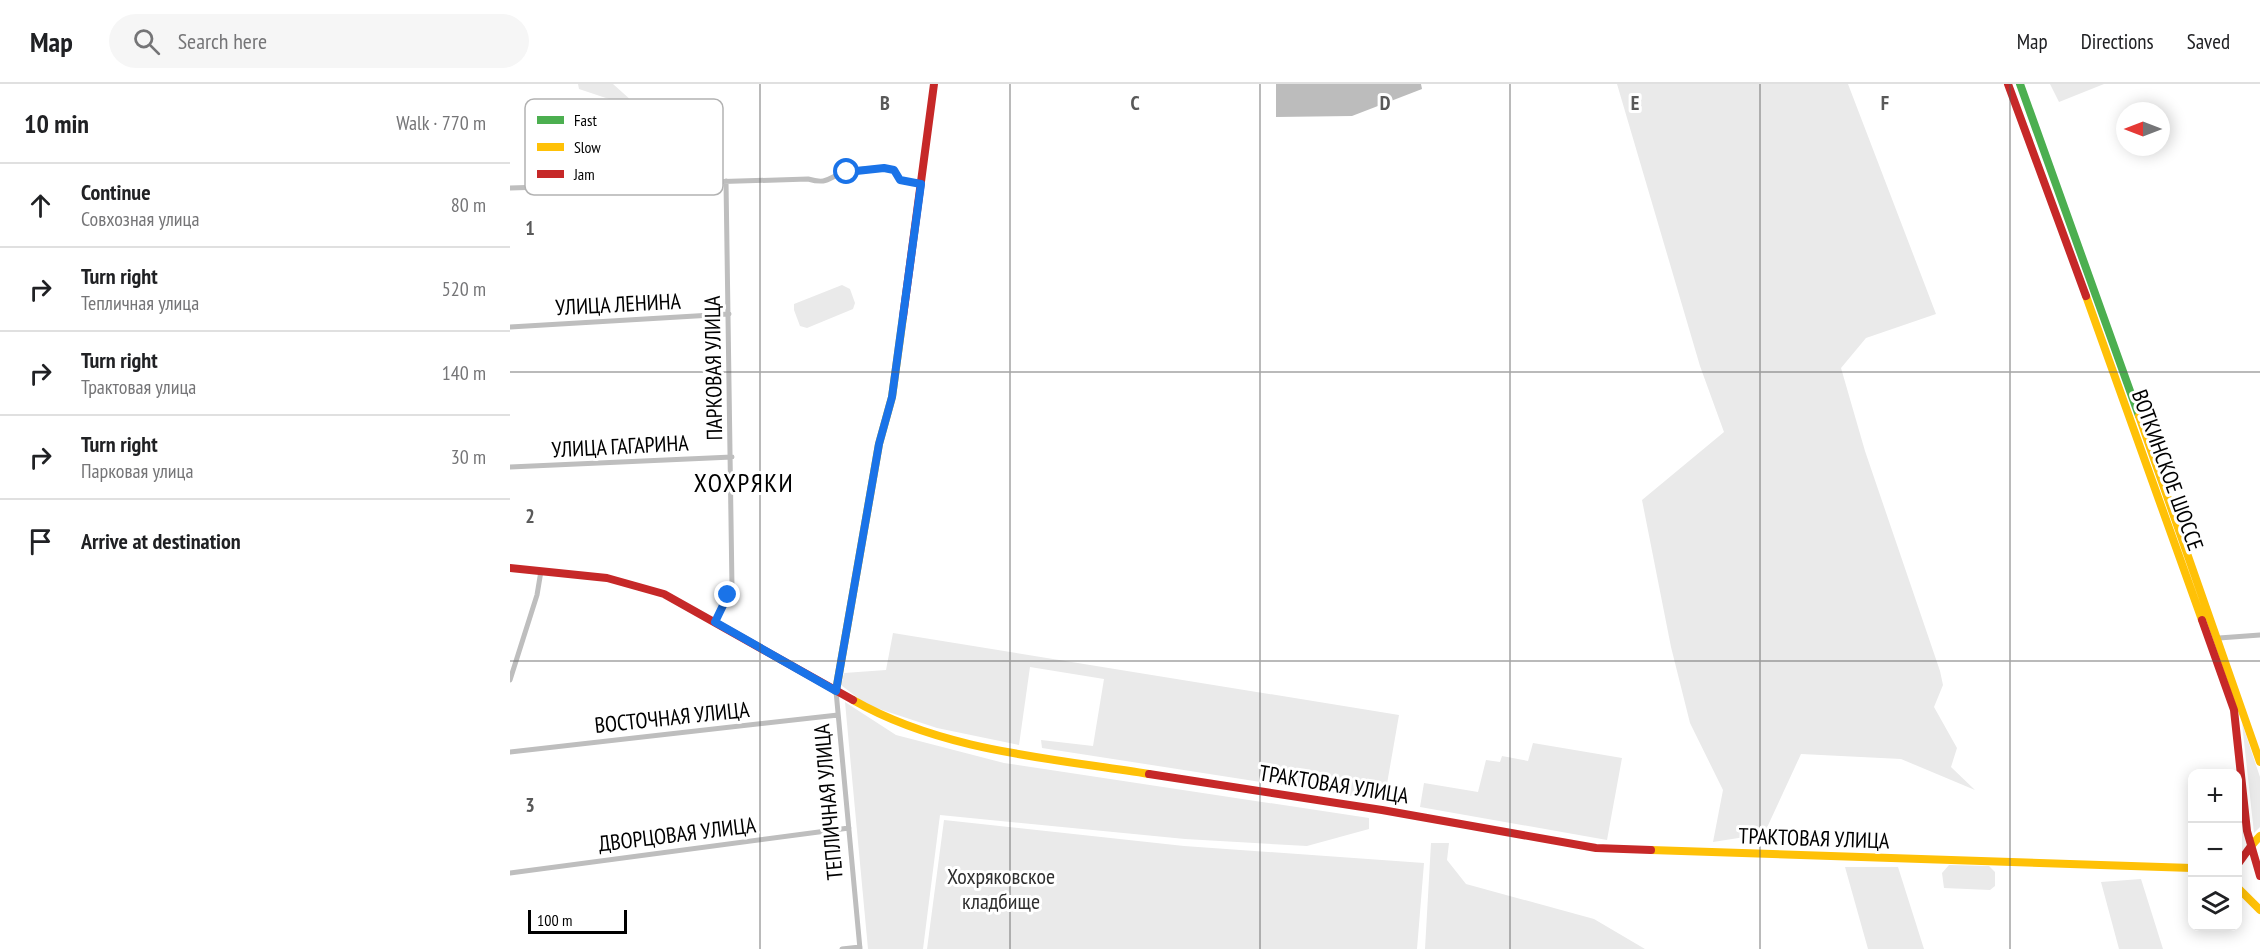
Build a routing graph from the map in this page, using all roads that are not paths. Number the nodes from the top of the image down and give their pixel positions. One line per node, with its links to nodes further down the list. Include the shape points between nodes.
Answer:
1 (934, 84): 6 (street, ТЕПЛИЧНАЯ УЛИЦА)
2 (2008, 84): 25 (street, ВОТКИНСКОЕ ШОССЕ, via 2129,410 2234,710)
3 (2020, 84): 17 (street, ВОТКИНСКОЕ ШОССЕ)
4 (723, 181): 5 (street)
5 (726, 181): 6 (street, via 826,182 844,172 884,168 894,170 900,180); 9 (street, ПАРКОВАЯ УЛИЦА)
6 (921, 184): 19 (street, ТЕПЛИЧНАЯ УЛИЦА, via 892,397 876,454)
7 (510, 188): 8 (street)
8 (525, 188)
9 (729, 314): 10 (street, УЛИЦА ЛЕНИНА); 11 (street, ПАРКОВАЯ УЛИЦА)
10 (510, 327)
11 (732, 457): 12 (street, УЛИЦА ГАГАРИНА); 15 (street, ПАРКОВАЯ УЛИЦА, via 732,588)
12 (510, 467)
13 (510, 568): 14 (street, ТРАКТОВАЯ УЛИЦА)
14 (541, 571): 15 (street, ТРАКТОВАЯ УЛИЦА, via 607,578 664,594); 18 (street)
15 (715, 622): 19 (street, ТРАКТОВАЯ УЛИЦА)
16 (2260, 635): 17 (street)
17 (2219, 638): 22 (street, ВОТКИНСКОЕ ШОССЕ)
18 (510, 680)
19 (836, 691): 20 (street, ТЕПЛИЧНАЯ УЛИЦА); 27 (street, ТРАКТОВАЯ УЛИЦА, via 886,719 955,740 1596,848)
20 (838, 715): 21 (street, ВОСТОЧНАЯ УЛИЦА); 23 (street, ТЕПЛИЧНАЯ УЛИЦА)
21 (510, 752)
22 (2260, 762)
23 (849, 828): 28 (street, ДВОРЦОВАЯ УЛИЦА); 32 (street, ТЕПЛИЧНАЯ УЛИЦА)
24 (2260, 836): 25 (street)
25 (2251, 846): 26 (street); 29 (street, ВОТКИНСКОЕ ШОССЕ)
26 (2242, 858)
27 (2188, 868)
28 (510, 873)
29 (2260, 876)
30 (2242, 892): 31 (street)
31 (2260, 910)
32 (860, 948): 33 (street)
33 (842, 949)

